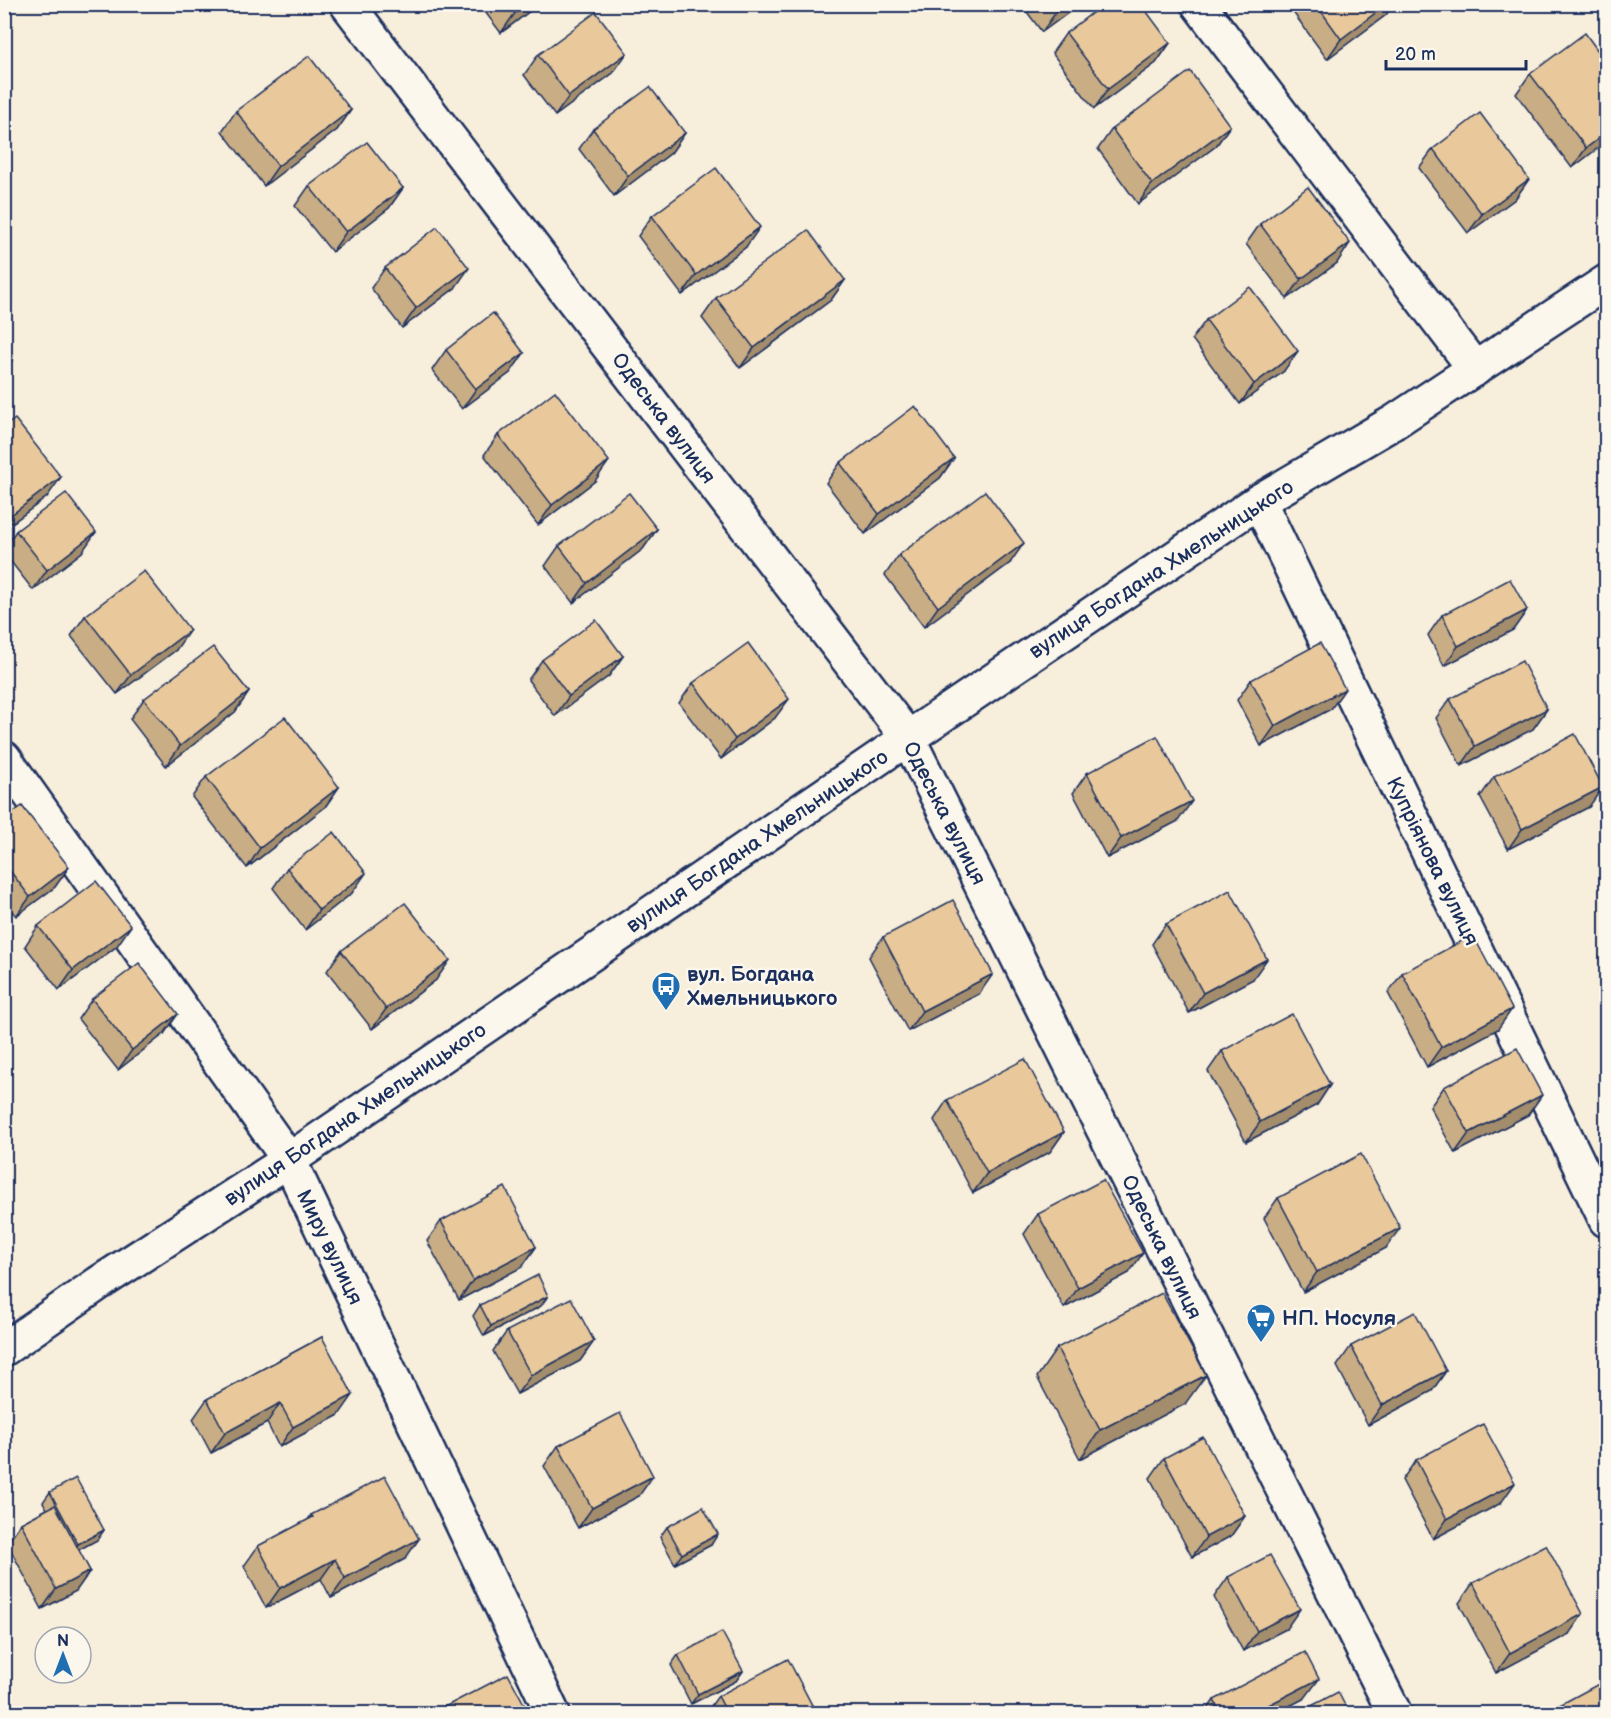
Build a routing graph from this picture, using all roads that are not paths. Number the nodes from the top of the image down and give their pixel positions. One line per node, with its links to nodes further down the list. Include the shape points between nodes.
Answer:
1 (347, 4): 6 (street, Одеська вулиця)
2 (1198, 4): 4 (street)
3 (1606, 282): 4 (street, вулиця Богдана Хмельницького)
4 (1475, 369): 5 (street, вулиця Богдана Хмельницького)
5 (1259, 501): 6 (street, вулиця Богдана Хмельницького); 9 (street, Купріянова вулиця)
6 (908, 738): 8 (street, вулиця Богдана Хмельницького); 12 (street, Одеська вулиця)
7 (4, 758): 8 (street, Миру вулиця)
8 (289, 1160): 10 (street, вулиця Богдана Хмельницького); 11 (street, Миру вулиця)
9 (1606, 1220)
10 (4, 1349)
11 (553, 1713)
12 (1395, 1713)

